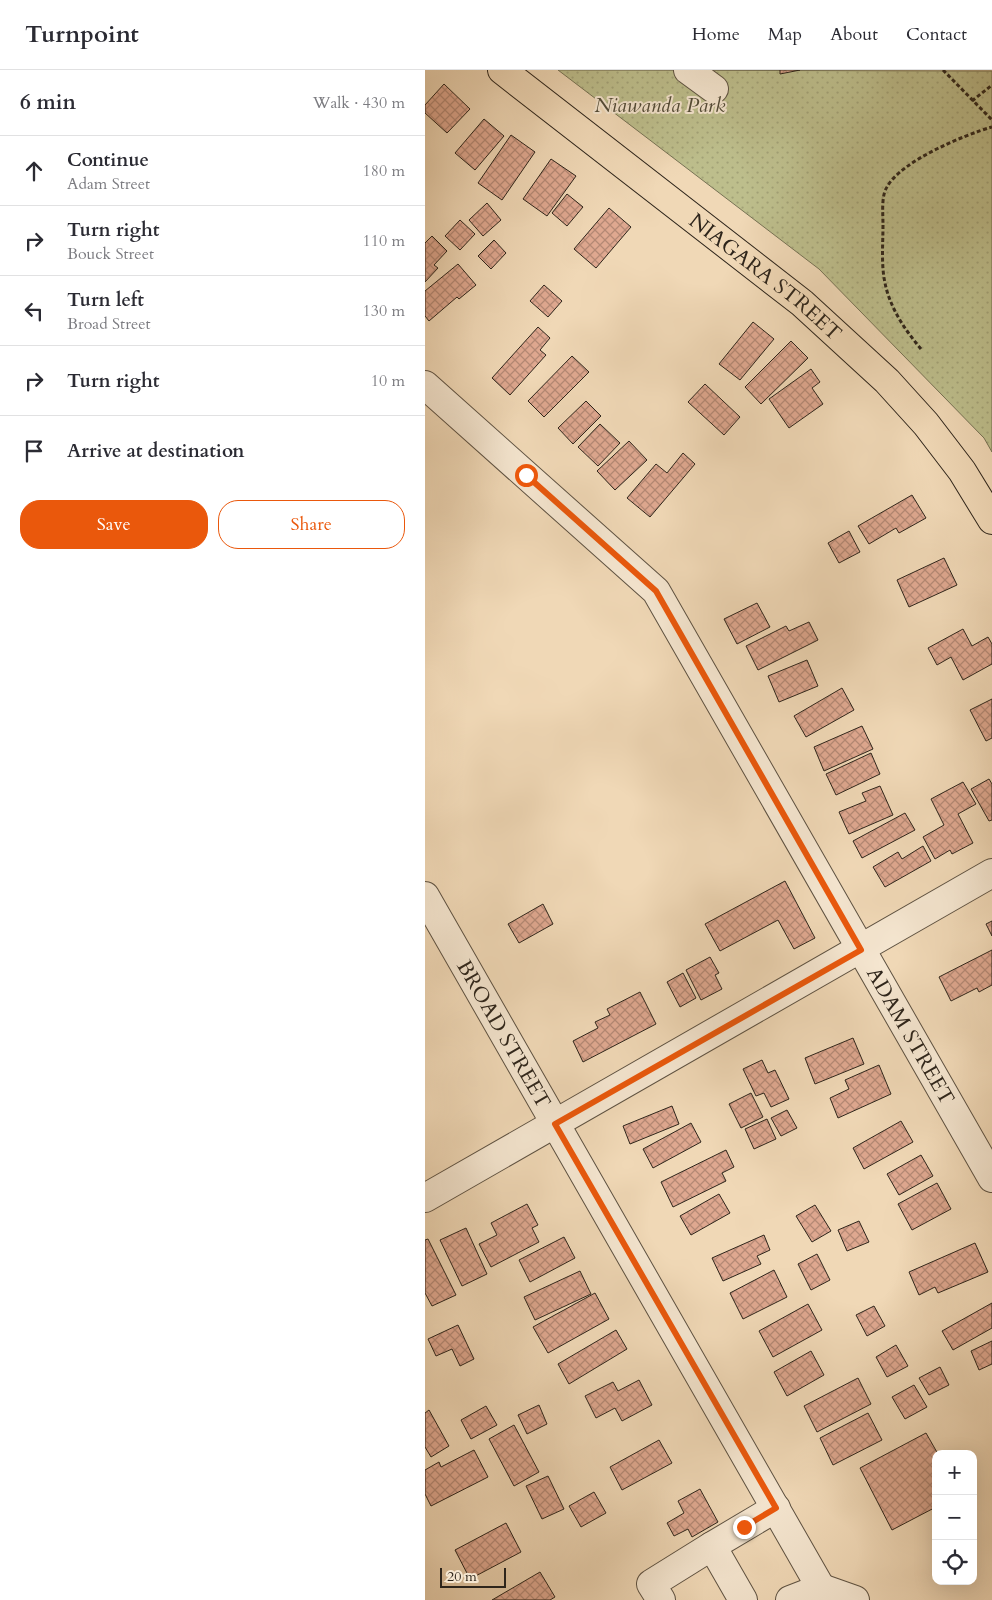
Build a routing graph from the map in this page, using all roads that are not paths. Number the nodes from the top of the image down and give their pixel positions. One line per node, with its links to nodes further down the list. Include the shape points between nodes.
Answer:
1 (502, 70): 5 (main road, NIAGARA STREET, via 802,302 887,381 926,424 962,471)
2 (690, 70): 3 (street)
3 (714, 89)
4 (425, 385): 8 (street, ADAM STREET, via 656,591)
5 (992, 520)
6 (992, 873): 8 (street)
7 (425, 896): 9 (street, BROAD STREET)
8 (861, 950): 9 (street); 10 (street, ADAM STREET)
9 (555, 1124): 11 (street); 12 (street, BROAD STREET)
10 (992, 1178)
11 (425, 1198)
12 (776, 1508): 13 (street); 14 (street, BROAD STREET)
13 (712, 1546): 15 (street, via 651,1584); 16 (street)
14 (820, 1594): 17 (street); 18 (street)
15 (661, 1600)
16 (743, 1600)
17 (791, 1600)
18 (855, 1600)

